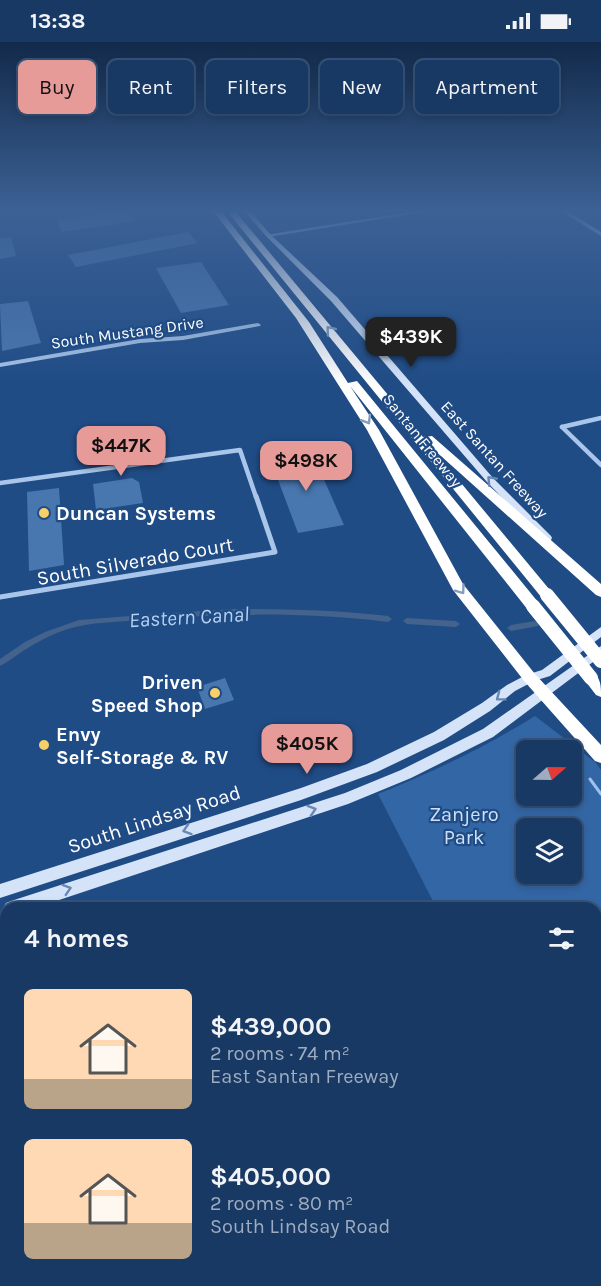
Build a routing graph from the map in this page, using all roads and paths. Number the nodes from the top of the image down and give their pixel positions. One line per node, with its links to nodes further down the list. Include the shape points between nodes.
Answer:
1 (263, 269): 4 (highway, Santan Freeway)
2 (279, 269): 7 (highway, Santan Freeway, one-way to 2)
3 (303, 269): 11 (main road, East Santan Freeway, one-way to 3, via 490,480 334,299)
4 (301, 318): 17 (highway, one-way to 17, via 373,430 454,581); 18 (highway, Santan Freeway, bridge)
5 (258, 325): 6 (street, South Mustang Drive)
6 (0, 365)
7 (394, 408): 11 (highway); 16 (highway, Santan Freeway, bridge)
8 (601, 418): 9 (street, via 561,427)
9 (601, 465)
10 (0, 483): 13 (street, South Silverado Court, via 240,450 275,552)
11 (574, 568): 12 (highway)
12 (601, 592)
13 (0, 597)
14 (601, 631): 17 (main road, South Lindsay Road, via 546,673)
15 (601, 650): 19 (main road, South Lindsay Road)
16 (601, 661)
17 (530, 678): 19 (highway); 21 (main road, South Lindsay Road, one-way to 21, via 418,747)
18 (601, 691)
19 (544, 693): 20 (highway); 23 (main road, South Lindsay Road, one-way to 19, via 348,798 406,774 488,733)
20 (601, 756)
21 (301, 794): 22 (main road, South Lindsay Road); 23 (main road, via 287,806 257,818)
22 (240, 814): 24 (main road, via 227,828); 25 (main road, South Lindsay Road, one-way to 25)
23 (246, 830): 24 (main road, South Lindsay Road)
24 (171, 855): 26 (main road, South Lindsay Road, one-way to 24)
25 (0, 891)
26 (29, 902)

